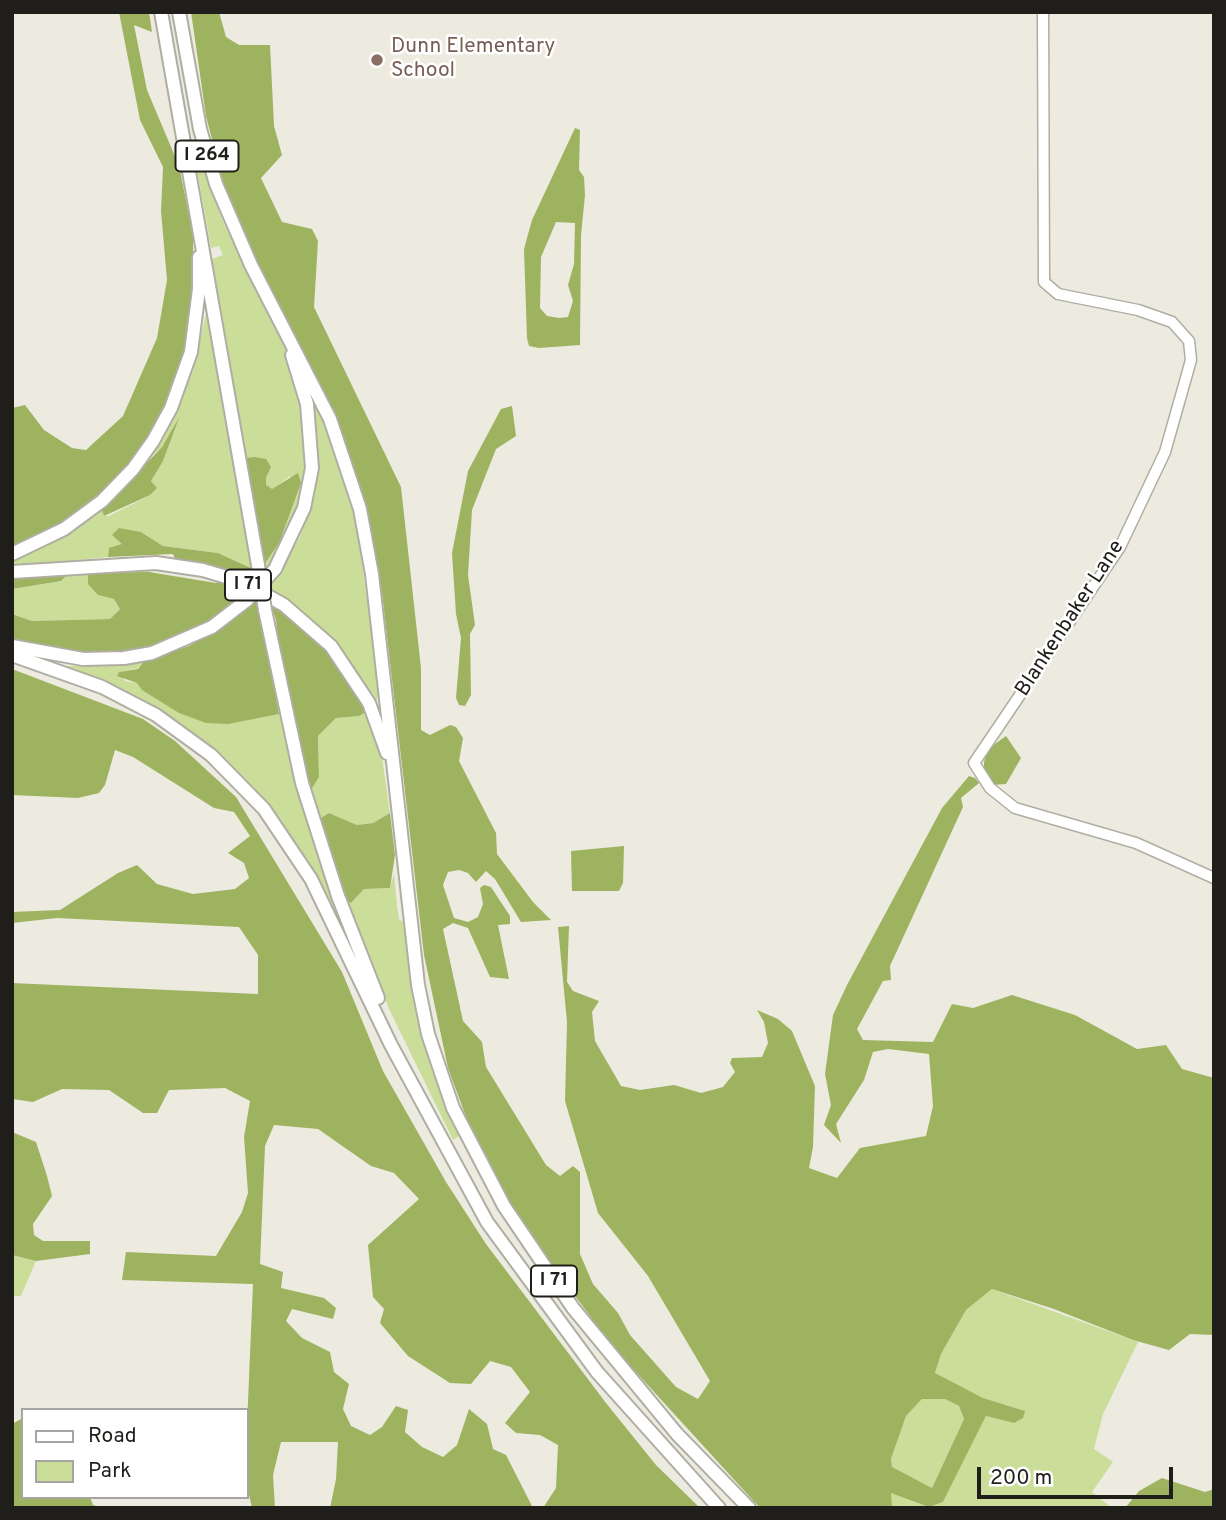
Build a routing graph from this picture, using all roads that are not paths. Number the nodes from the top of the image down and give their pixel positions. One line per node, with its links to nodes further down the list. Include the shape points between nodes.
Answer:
1 (161, 12): 4 (highway, I 264)
2 (179, 12): 5 (highway, I 264, via 206,155)
3 (1043, 12): 11 (street, Blankenbaker Lane, via 1044,282 1058,294 1138,310 1172,323 1186,335 1192,360 1165,453 1120,547 974,763 990,788 1015,808 1136,843)
4 (197, 218): 6 (highway, via 197,320 172,408 144,454 102,501 64,529); 12 (highway, bridge, via 292,741 324,854)
5 (265, 291): 8 (highway, bridge, via 301,382 312,447 304,508 275,569 247,600 192,638 152,653 83,659); 10 (highway, via 330,419 360,509 372,574)
6 (12, 554)
7 (12, 572): 10 (highway, I 71, via 156,563 243,582 296,613 331,646 369,703)
8 (12, 646)
9 (12, 655): 12 (highway, I 71, via 102,687 156,715 211,755 248,791 311,879)
10 (392, 766): 14 (highway, I 71, via 422,1008 438,1068 467,1140 536,1255 603,1346 677,1434)
11 (1214, 878)
12 (405, 1066): 13 (highway, I 71, via 463,1181 519,1268 632,1414)
13 (719, 1508)
14 (749, 1508)

